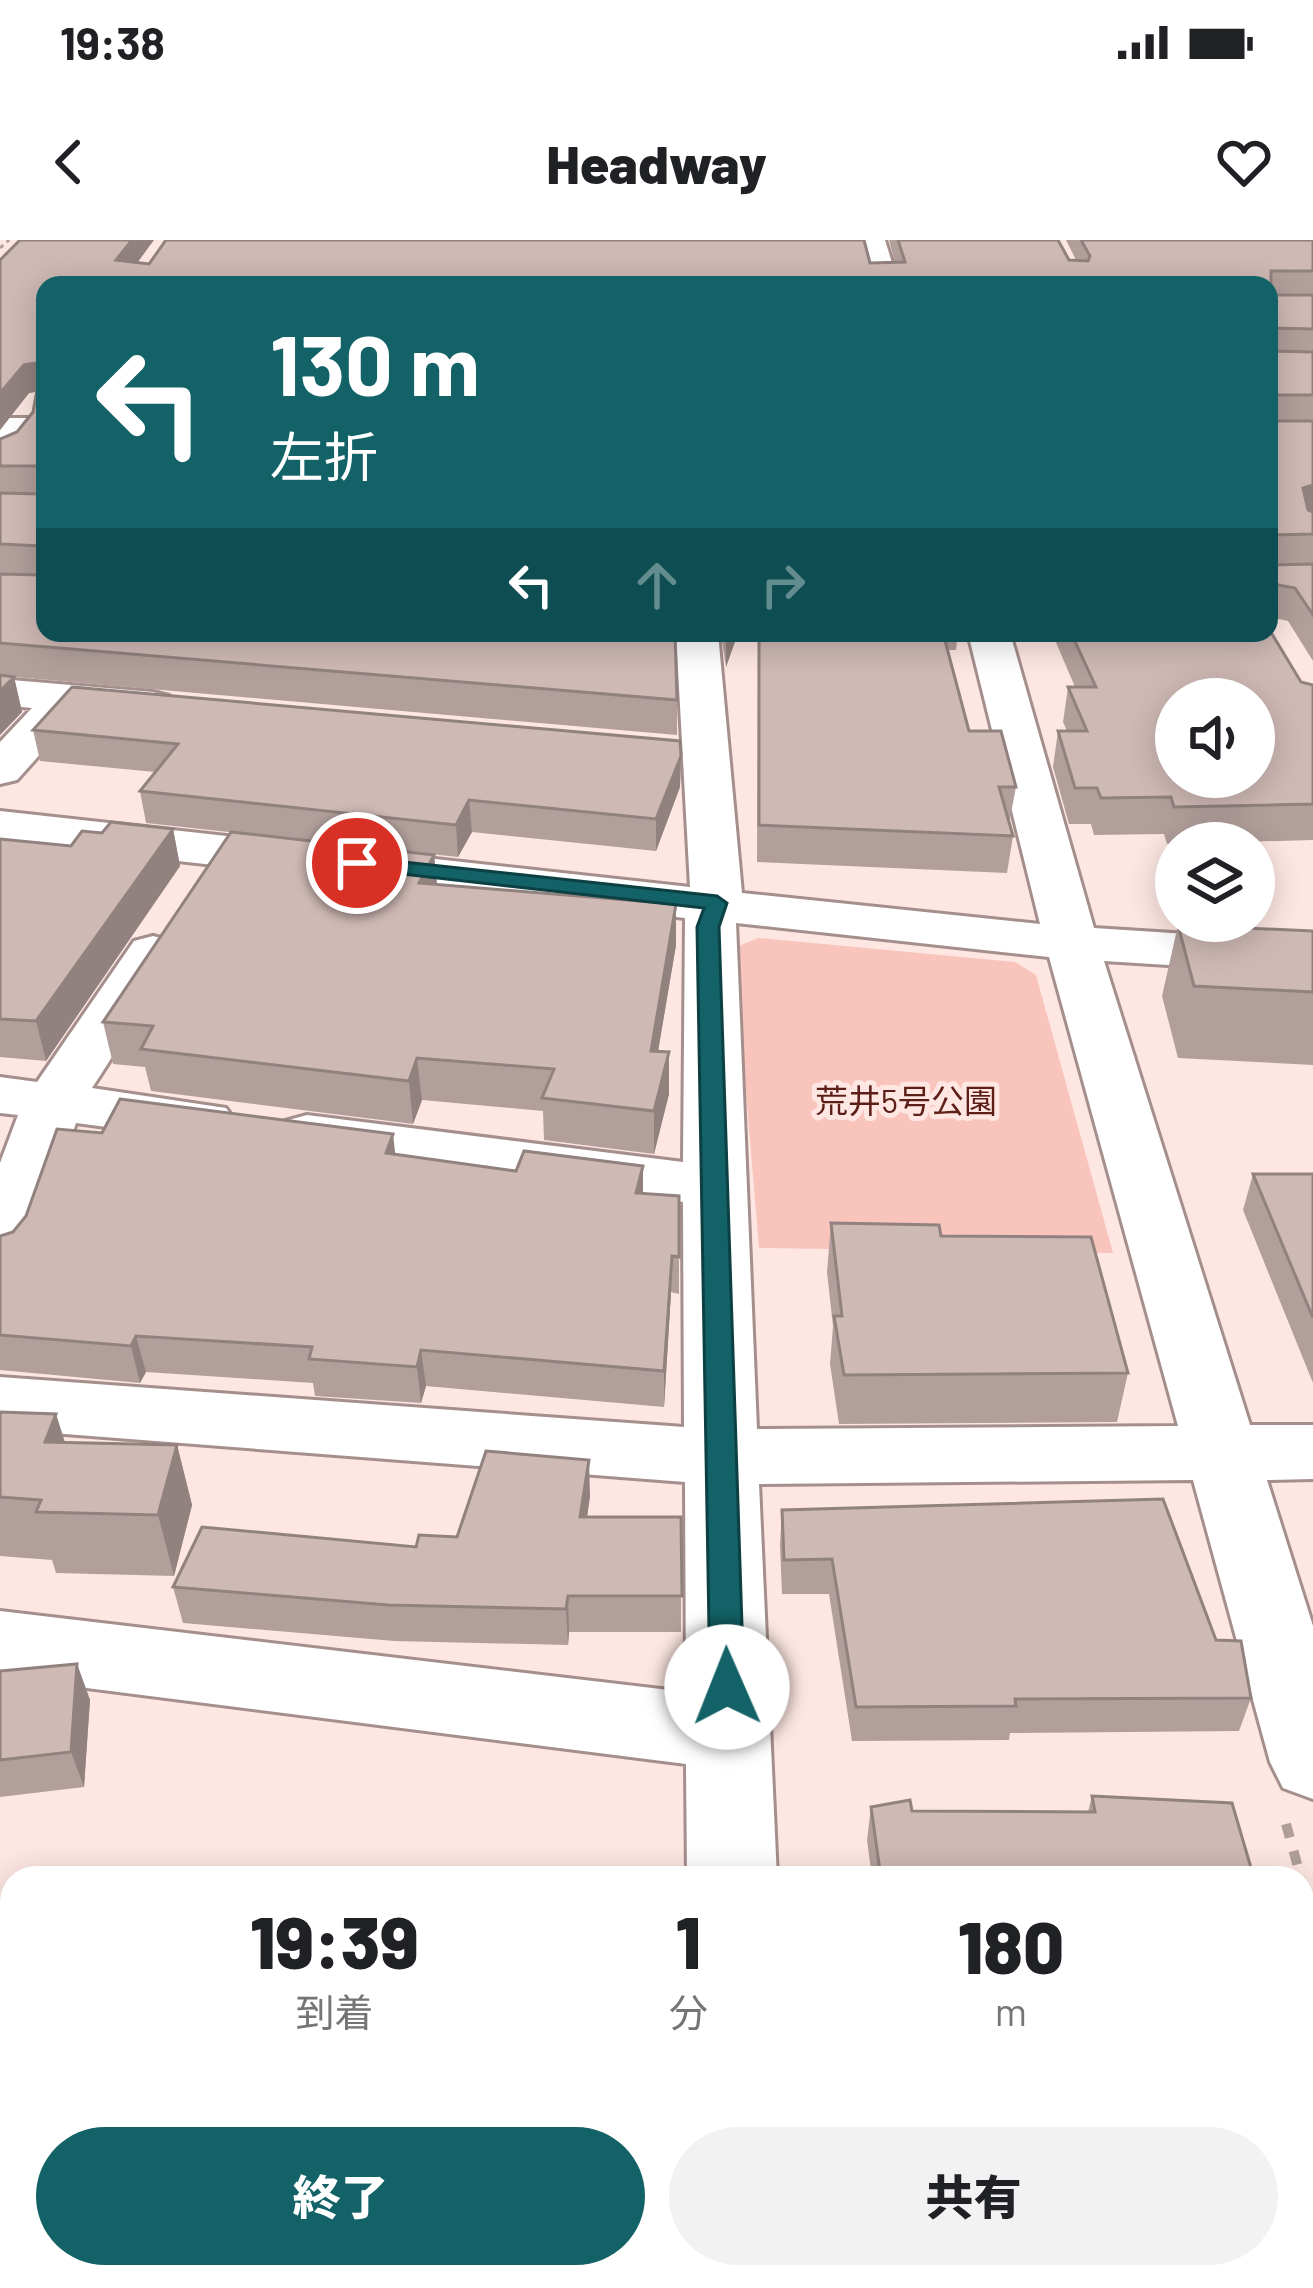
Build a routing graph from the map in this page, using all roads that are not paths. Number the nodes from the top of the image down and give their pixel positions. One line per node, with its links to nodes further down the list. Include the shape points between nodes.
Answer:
1 (872, 240): 2 (street)
2 (882, 276)
3 (29, 422): 4 (street)
4 (0, 459)
5 (696, 642): 13 (street, via 682,754)
6 (991, 642): 14 (street)
7 (0, 692): 8 (street)
8 (67, 697): 9 (street); 10 (street)
9 (185, 708)
10 (0, 770)
11 (0, 826): 12 (street)
12 (222, 849): 13 (street); 16 (street)
13 (717, 903): 14 (street); 17 (street, via 708,927)
14 (1072, 943): 15 (street); 21 (street)
15 (1313, 958)
16 (27, 1099): 17 (street); 18 (street)
17 (714, 1186): 22 (street)
18 (0, 1249)
19 (0, 1403): 22 (street)
20 (1313, 1452): 21 (street)
21 (1222, 1453): 22 (street); 25 (street)
22 (721, 1457): 24 (street)
23 (0, 1644): 24 (street)
24 (728, 1733): 26 (street)
25 (1313, 1762)
26 (732, 1866)

